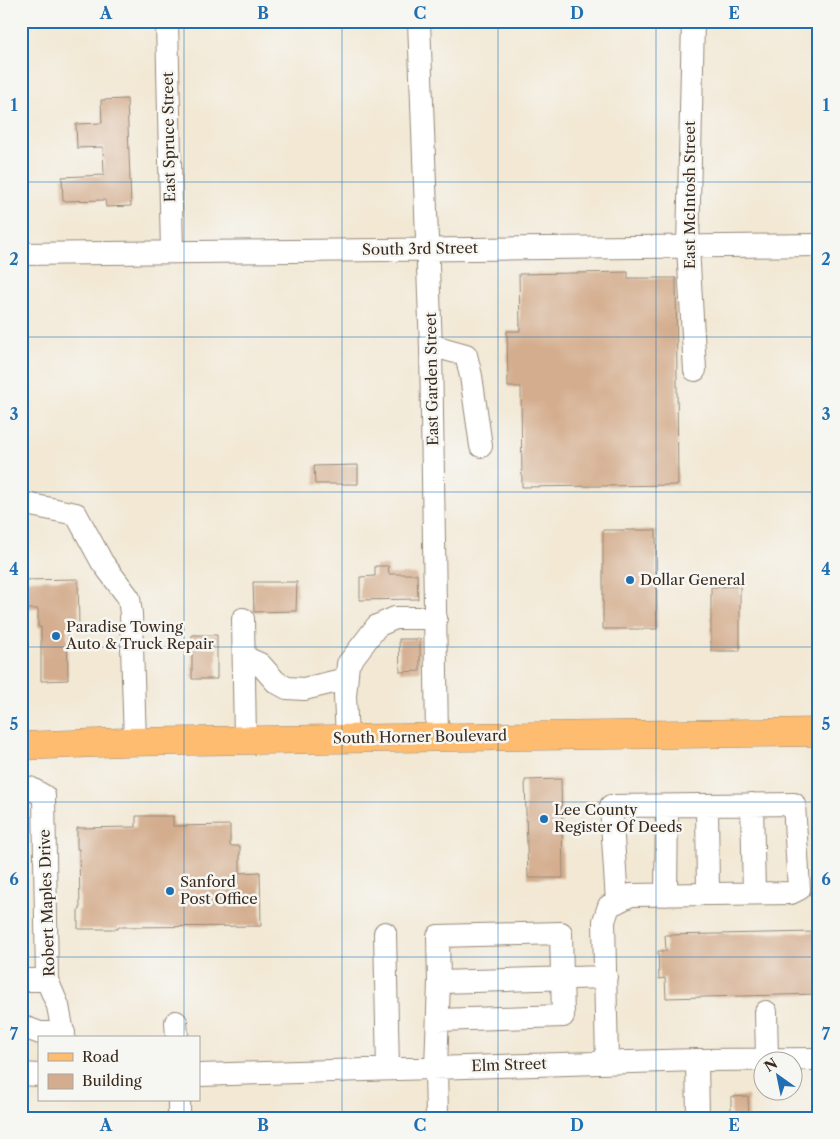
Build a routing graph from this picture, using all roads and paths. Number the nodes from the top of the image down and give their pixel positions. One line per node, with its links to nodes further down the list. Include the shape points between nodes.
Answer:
1 (166, 21): 7 (street, East Spruce Street)
2 (419, 21): 6 (street, East Garden Street)
3 (693, 21): 5 (street, East McIntosh Street)
4 (819, 245): 5 (street, South 3rd Street)
5 (688, 247): 6 (street, South 3rd Street); 10 (street, East McIntosh Street)
6 (429, 249): 7 (street, South 3rd Street); 9 (street, East Garden Street)
7 (172, 252): 8 (street, South 3rd Street)
8 (21, 254)
9 (432, 348): 11 (street, via 466,355); 13 (street, East Garden Street)
10 (695, 370)
11 (481, 446)
12 (21, 503): 21 (street, via 76,514 102,562 129,598)
13 (436, 618): 16 (street, via 395,618 377,626 348,664); 18 (street, East Garden Street)
14 (243, 619): 15 (street)
15 (244, 657): 16 (street, via 260,664 276,682 287,688 304,689); 20 (street)
16 (346, 679): 19 (street)
17 (819, 732): 18 (main road, South Horner Boulevard)
18 (437, 737): 19 (main road, South Horner Boulevard)
19 (346, 738): 20 (main road, South Horner Boulevard)
20 (245, 740): 21 (main road, South Horner Boulevard)
21 (135, 742): 22 (main road, South Horner Boulevard)
22 (21, 746)
23 (21, 789): 35 (street, Robert Maples Drive, via 30,788 44,796)
24 (752, 804): 25 (street); 27 (street); 27 (street, via 794,804 799,889 791,893)
25 (707, 805): 26 (street); 28 (street)
26 (667, 806): 29 (street); 30 (street, via 611,806)
27 (754, 893): 28 (street)
28 (708, 894): 29 (street)
29 (666, 895): 30 (street, via 631,895)
30 (617, 902): 32 (street, via 609,906 604,921)
31 (385, 933): 48 (street)
32 (606, 978): 33 (street); 46 (street)
33 (562, 979): 36 (street); 36 (street, via 562,933 457,935 438,936); 38 (street, via 563,1016)
34 (21, 980): 35 (street)
35 (48, 980): 40 (street, Robert Maples Drive)
36 (439, 982): 38 (street)
37 (766, 1012): 41 (street)
38 (438, 1020): 47 (street)
39 (21, 1026): 40 (street, via 40,1033)
40 (64, 1035)
41 (767, 1052)
42 (752, 1059): 45 (street, Elm Street)
43 (802, 1059): 44 (street, Elm Street)
44 (819, 1059)
45 (697, 1060): 46 (street, Elm Street); 55 (street)
46 (607, 1062): 47 (street, Elm Street)
47 (436, 1068): 48 (street, Elm Street); 54 (street)
48 (388, 1069): 51 (street, Elm Street)
49 (21, 1074): 50 (street)
50 (38, 1074)
51 (200, 1075)
52 (179, 1102): 53 (street)
53 (179, 1118)
54 (438, 1118)
55 (698, 1118)

